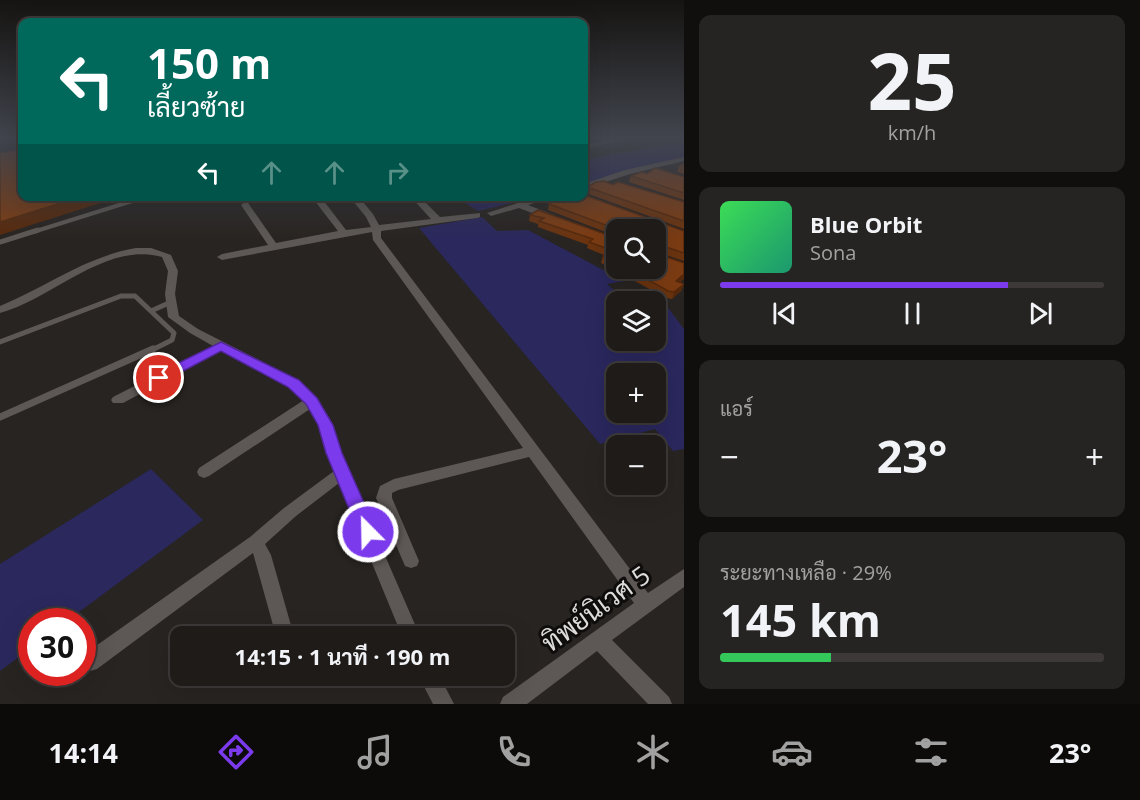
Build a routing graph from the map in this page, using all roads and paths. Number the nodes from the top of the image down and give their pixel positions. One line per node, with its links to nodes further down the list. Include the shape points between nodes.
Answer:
1 (634, 172): 4 (street)
2 (659, 172): 3 (street)
3 (665, 174)
4 (607, 180): 5 (street); 6 (street)
5 (618, 184)
6 (588, 186)
7 (132, 201): 20 (lane)
8 (319, 201): 19 (street)
9 (357, 201): 18 (street)
10 (419, 201): 16 (street)
11 (533, 201): 13 (street)
12 (245, 205): 21 (street)
13 (520, 205): 14 (street); 17 (street)
14 (491, 213)
15 (477, 215): 16 (street)
16 (438, 221): 18 (street)
17 (563, 221)
18 (377, 229): 19 (street); 31 (street, via 375,238)
19 (344, 233): 21 (street)
20 (0, 242)
21 (274, 247): 22 (street)
22 (222, 257)
23 (172, 302): 24 (street, via 173,271 166,255 156,250 125,252); 25 (lane); 27 (street, via 174,317)
24 (0, 310)
25 (151, 311): 26 (lane, via 135,296 126,295); 30 (lane, via 174,333 172,340)
26 (0, 342)
27 (221, 346): 28 (street); 29 (street, via 294,383)
28 (118, 400)
29 (312, 401): 32 (street); 33 (street, via 326,425)
30 (0, 417)
31 (533, 451): 35 (street, via 385,490 384,498); 37 (street)
32 (204, 472)
33 (342, 473): 34 (street); 39 (street)
34 (256, 542): 38 (street); 41 (street)
35 (411, 561)
36 (683, 579): 37 (street, ทิพย์นิเวศ 5)
37 (645, 604): 40 (street, ทิพย์นิเวศ 5)
38 (282, 626)
39 (407, 626)
40 (598, 639): 44 (street, ทิพย์นิเวศ 5); 45 (street)
41 (96, 658)
42 (434, 686): 43 (street)
43 (444, 704)
44 (510, 704)
45 (662, 704)

